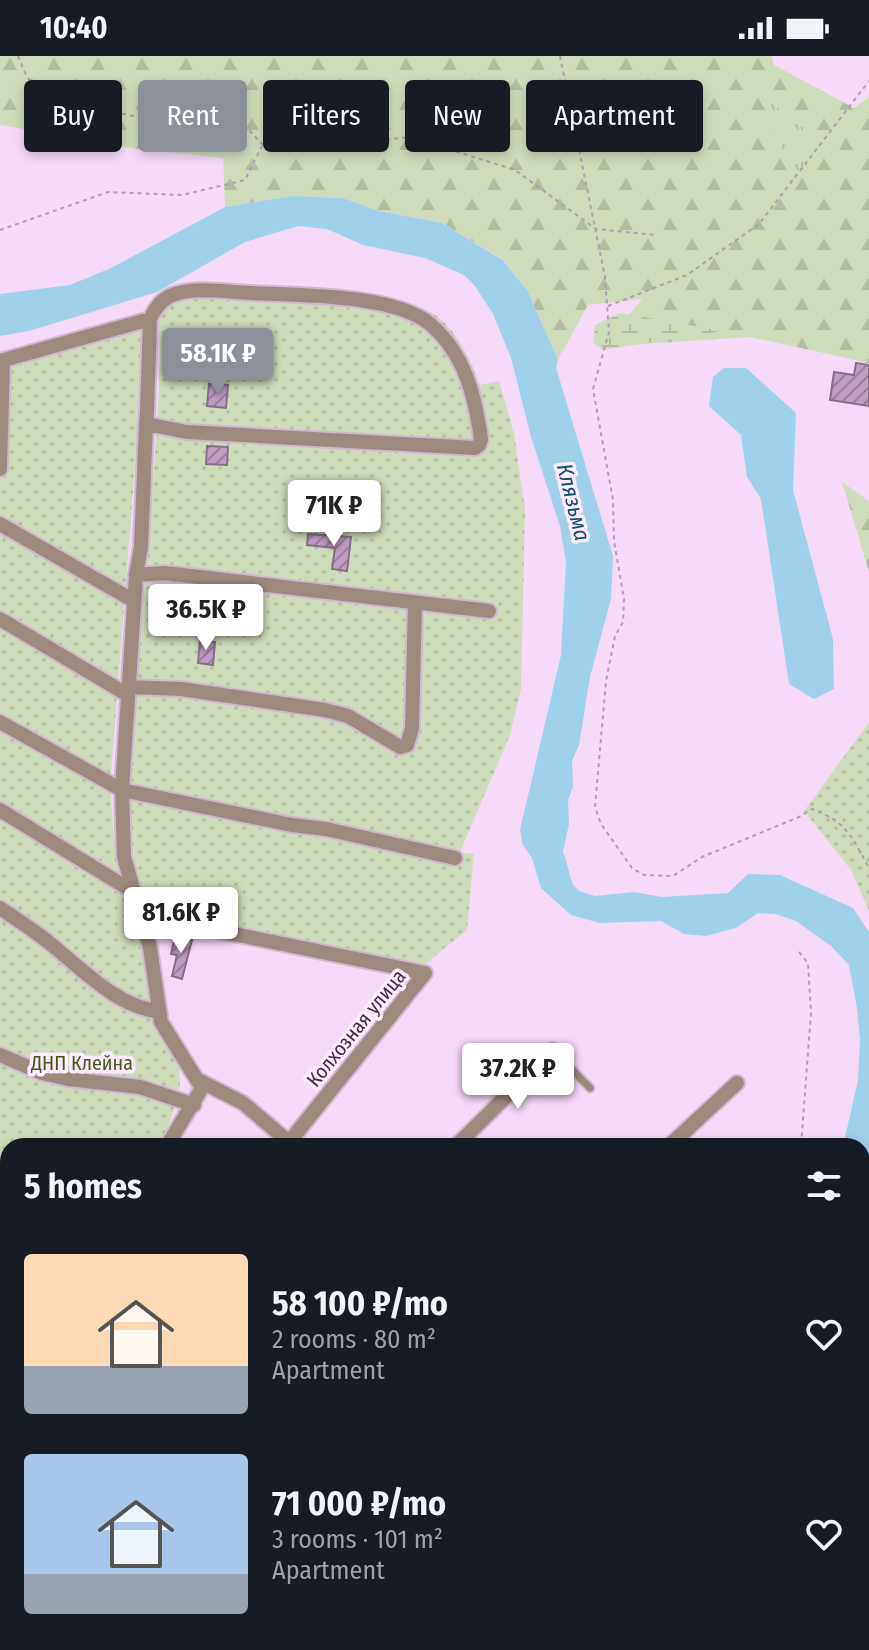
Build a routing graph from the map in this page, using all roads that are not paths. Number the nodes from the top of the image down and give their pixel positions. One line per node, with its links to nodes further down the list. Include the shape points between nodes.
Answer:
1 (150, 319): 2 (street); 3 (street); 3 (street, via 167,297 198,291 331,297 408,311 429,323 464,368 481,439 475,448 187,432)
2 (1, 361): 4 (street)
3 (146, 424): 6 (street)
4 (0, 469)
5 (0, 524): 7 (street)
6 (136, 575): 7 (street); 8 (street, via 165,573)
7 (134, 601): 11 (street)
8 (415, 604): 9 (street); 11 (street, via 412,728 407,745 400,747 348,716 325,710 181,689)
9 (489, 611)
10 (0, 619): 11 (street)
11 (128, 691): 13 (street)
12 (0, 722): 13 (street)
13 (122, 790): 15 (street); 16 (street, via 124,857)
14 (0, 810): 16 (street)
15 (455, 858)
16 (133, 889): 18 (street)
17 (0, 908): 19 (street, via 111,991)
18 (141, 915): 19 (street); 28 (street, Колхозная улица, via 425,973)
19 (158, 1011): 22 (street)
20 (553, 1050): 24 (lane); 29 (street)
21 (0, 1055): 25 (street, via 42,1073 140,1087)
22 (200, 1081): 25 (street); 27 (street, via 243,1103)
23 (737, 1083): 30 (street)
24 (590, 1088)
25 (194, 1105): 26 (street)
26 (172, 1138)
27 (281, 1138)
28 (293, 1138)
29 (464, 1138)
30 (678, 1138)

